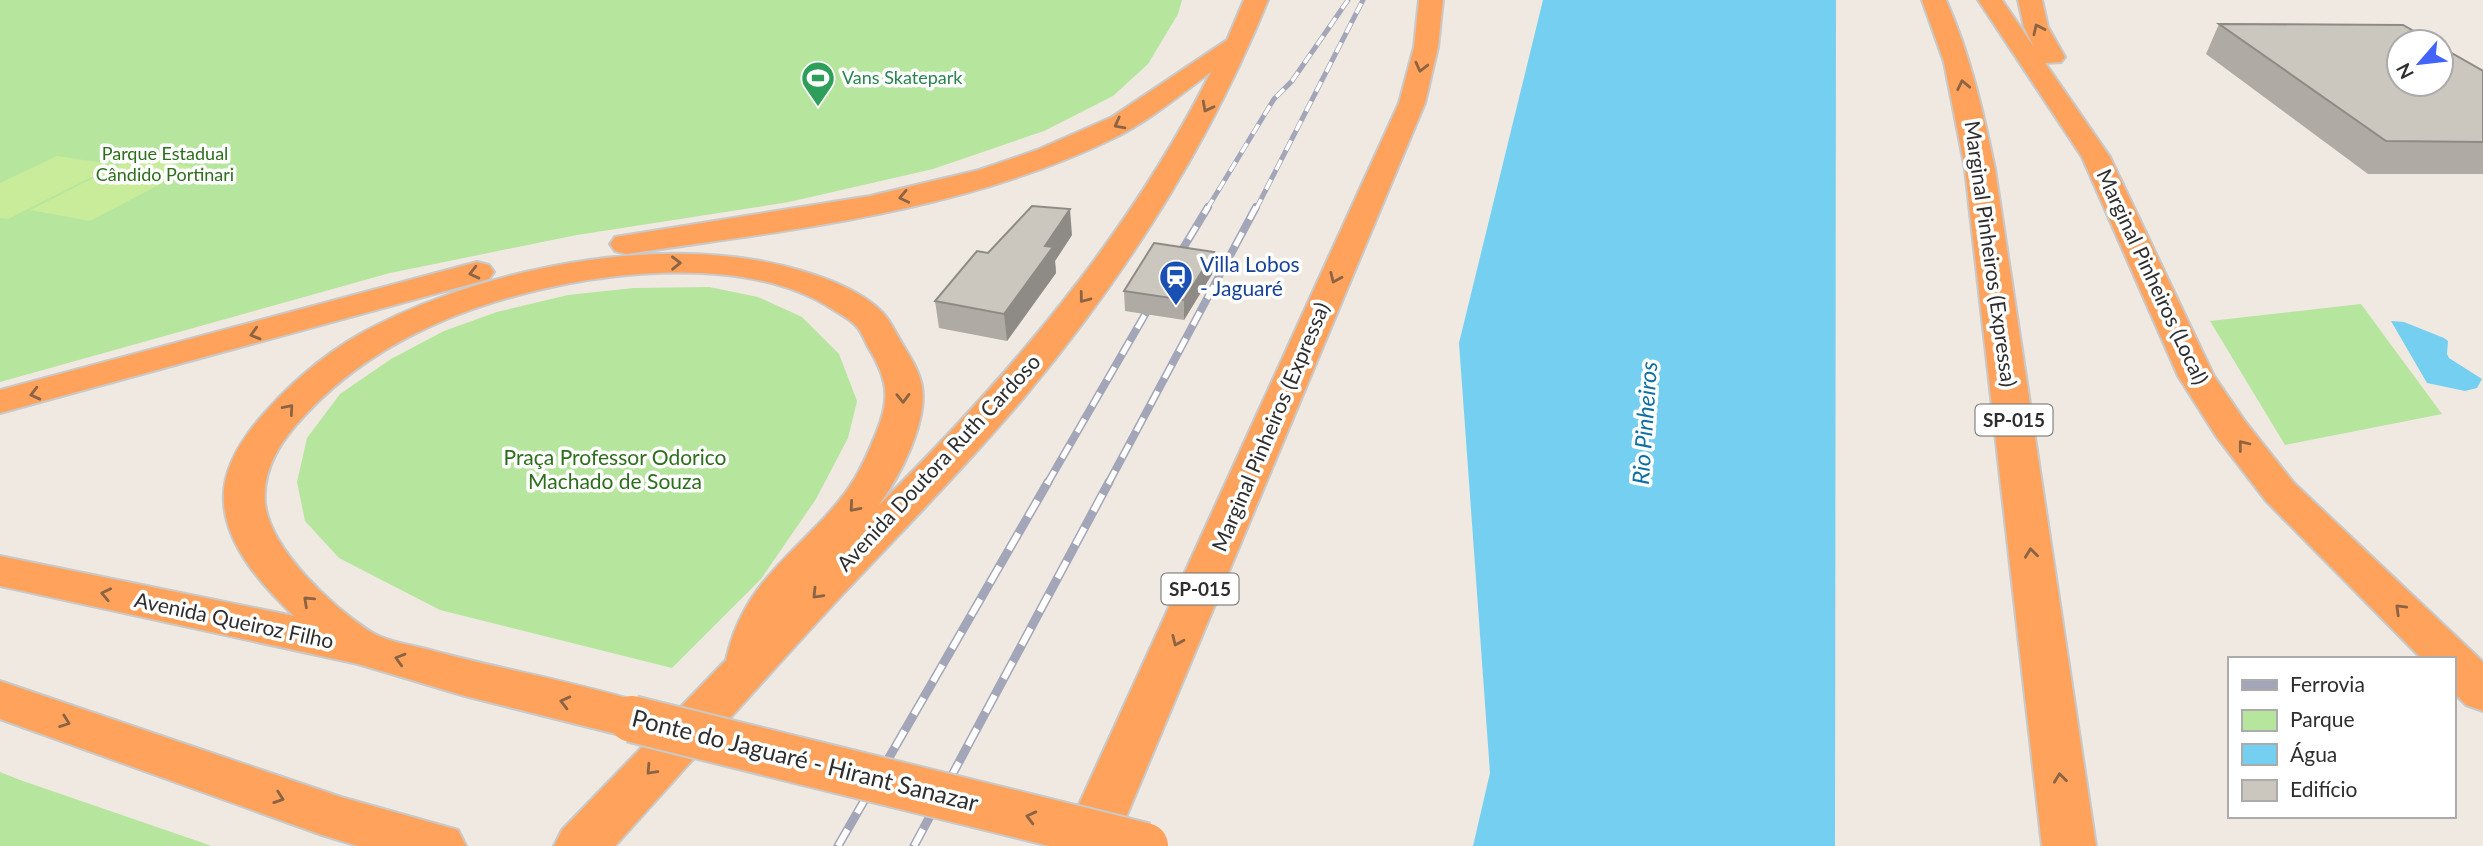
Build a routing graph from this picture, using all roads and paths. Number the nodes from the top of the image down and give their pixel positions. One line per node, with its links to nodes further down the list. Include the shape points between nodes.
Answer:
1 (1256, 0): 6 (highway, Avenida Doutora Ruth Cardoso)
2 (1431, 0): 19 (highway, Marginal Pinheiros (Expressa) / SP-015, one-way to 19, via 1426,47 1412,103)
3 (1934, 0): 21 (highway, Marginal Pinheiros (Expressa) / SP-015, one-way to 3, via 1980,169 1962,77)
4 (1990, 0): 7 (highway, Marginal Pinheiros (Local))
5 (2030, 0): 7 (highway, one-way to 5, via 2090,125 2036,27)
6 (1236, 45): 8 (highway, one-way to 8, via 1130,118 1004,172 858,208 483,271); 13 (highway, Avenida Doutora Ruth Cardoso, one-way to 13, via 1208,106 1163,182 1087,294 1036,359 974,431)
7 (2096, 157): 11 (highway, Marginal Pinheiros (Local), one-way to 7, via 2280,492 2230,428 2196,376)
8 (0, 402)
9 (0, 571): 10 (highway, Avenida Queiroz Filho, one-way to 9)
10 (358, 648): 13 (highway, one-way to 13, via 263,555 247,516 247,471 265,437 293,403 387,333 452,305 555,277 611,268 708,263 782,274 838,298 868,318 900,371 904,393 903,417 879,472 772,603 762,619); 14 (highway, Avenida Queiroz Filho, one-way to 10)
11 (2452, 657)
12 (2457, 662): 15 (highway, Marginal Pinheiros (Local))
13 (748, 666): 18 (highway, Avenida Doutora Ruth Cardoso, one-way to 18)
14 (465, 678): 20 (highway, Ponte do Jaguaré - Hirant Sanazar, one-way to 14, bridge)
15 (2483, 692)
16 (0, 700): 17 (highway, one-way to 17, via 341,819)
17 (439, 846)
18 (581, 846)
19 (1087, 846)
20 (1144, 846)
21 (2069, 846)

